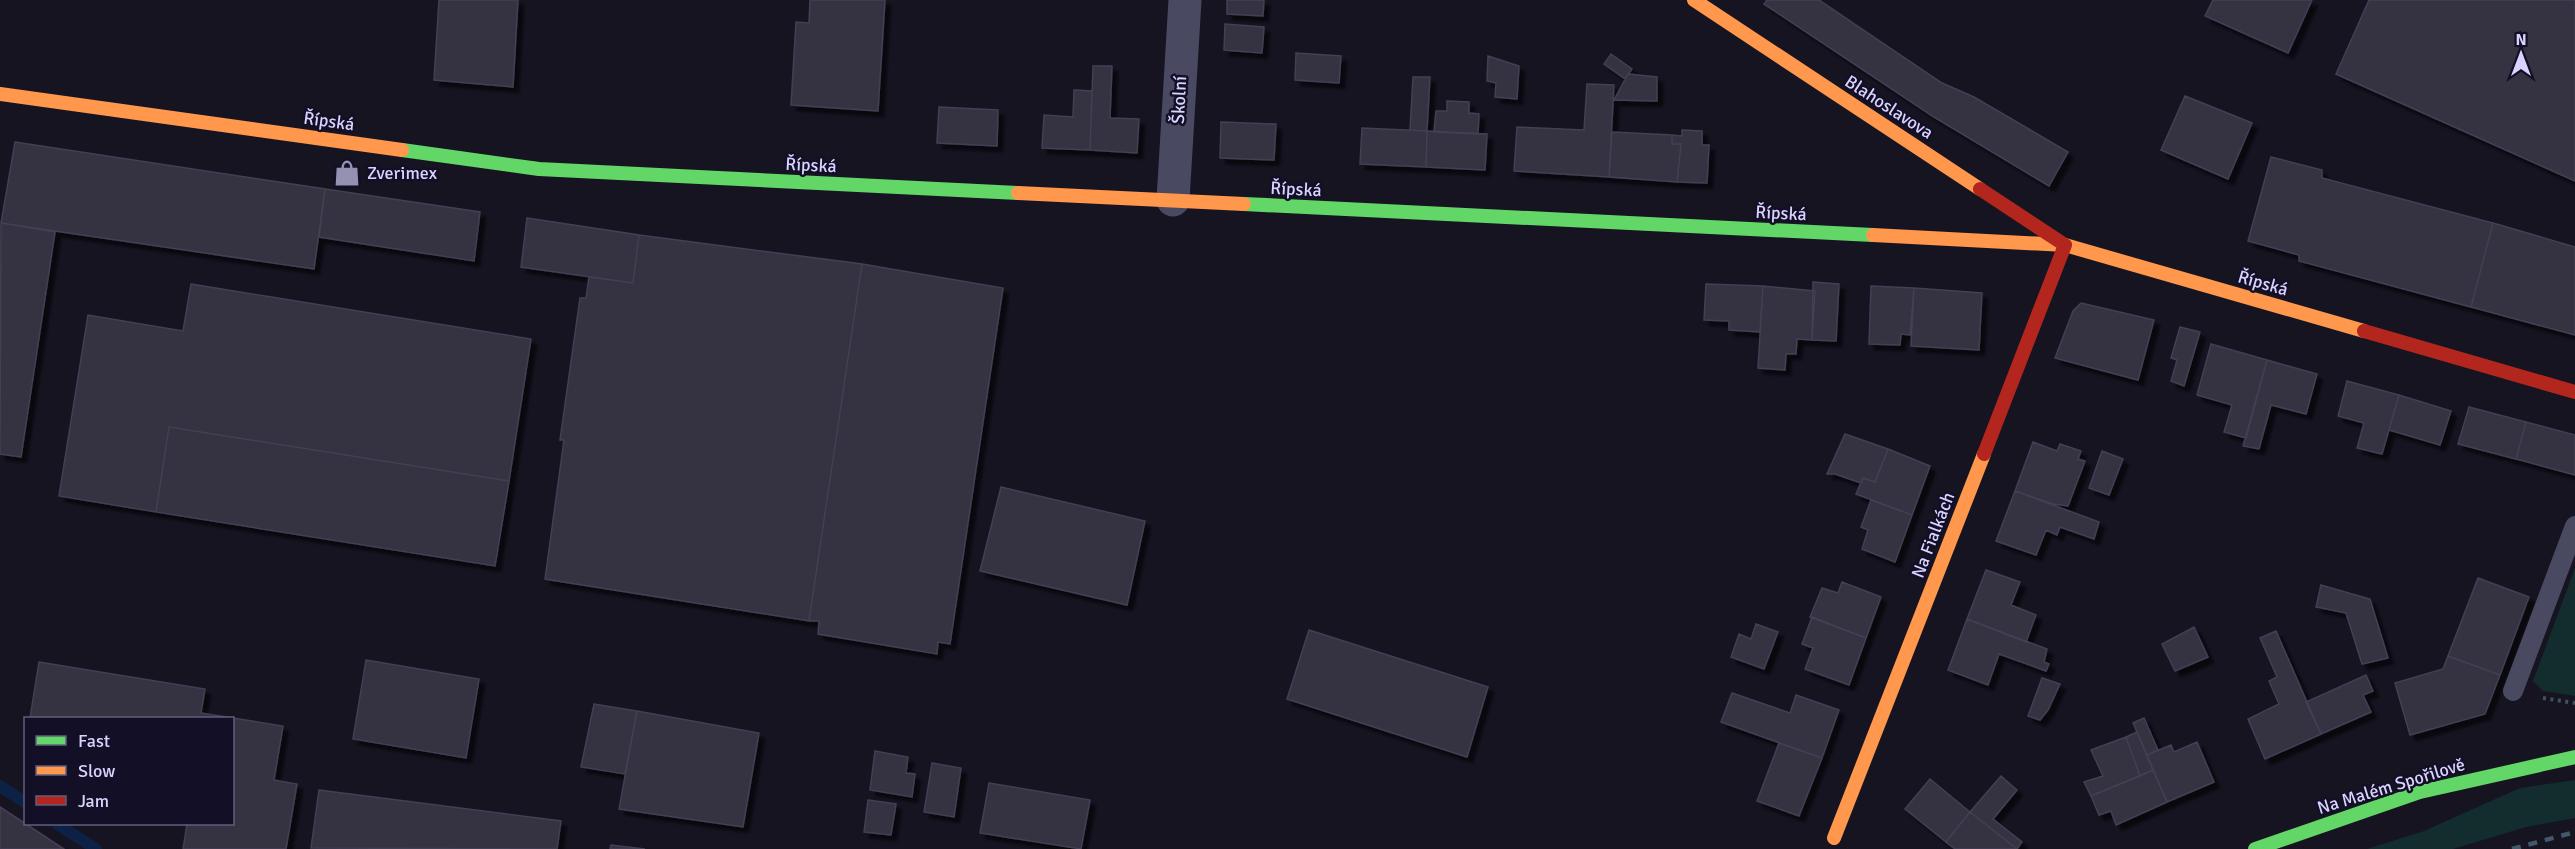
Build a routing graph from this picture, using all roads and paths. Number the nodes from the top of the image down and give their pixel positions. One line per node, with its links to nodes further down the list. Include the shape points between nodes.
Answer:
1 (1185, 0): 4 (street, Školní)
2 (1694, 0): 5 (street, Blahoslavova)
3 (0, 94): 4 (street, Řípská, via 539,170)
4 (1173, 201): 5 (street, Řípská)
5 (2065, 245): 6 (street, Řípská); 10 (street, Na Fialkách)
6 (2575, 392)
7 (2575, 526): 8 (lane)
8 (2513, 691)
9 (2575, 757): 11 (street, Na Malém Spořilově, via 2420,792)
10 (1834, 838)
11 (2255, 849)

